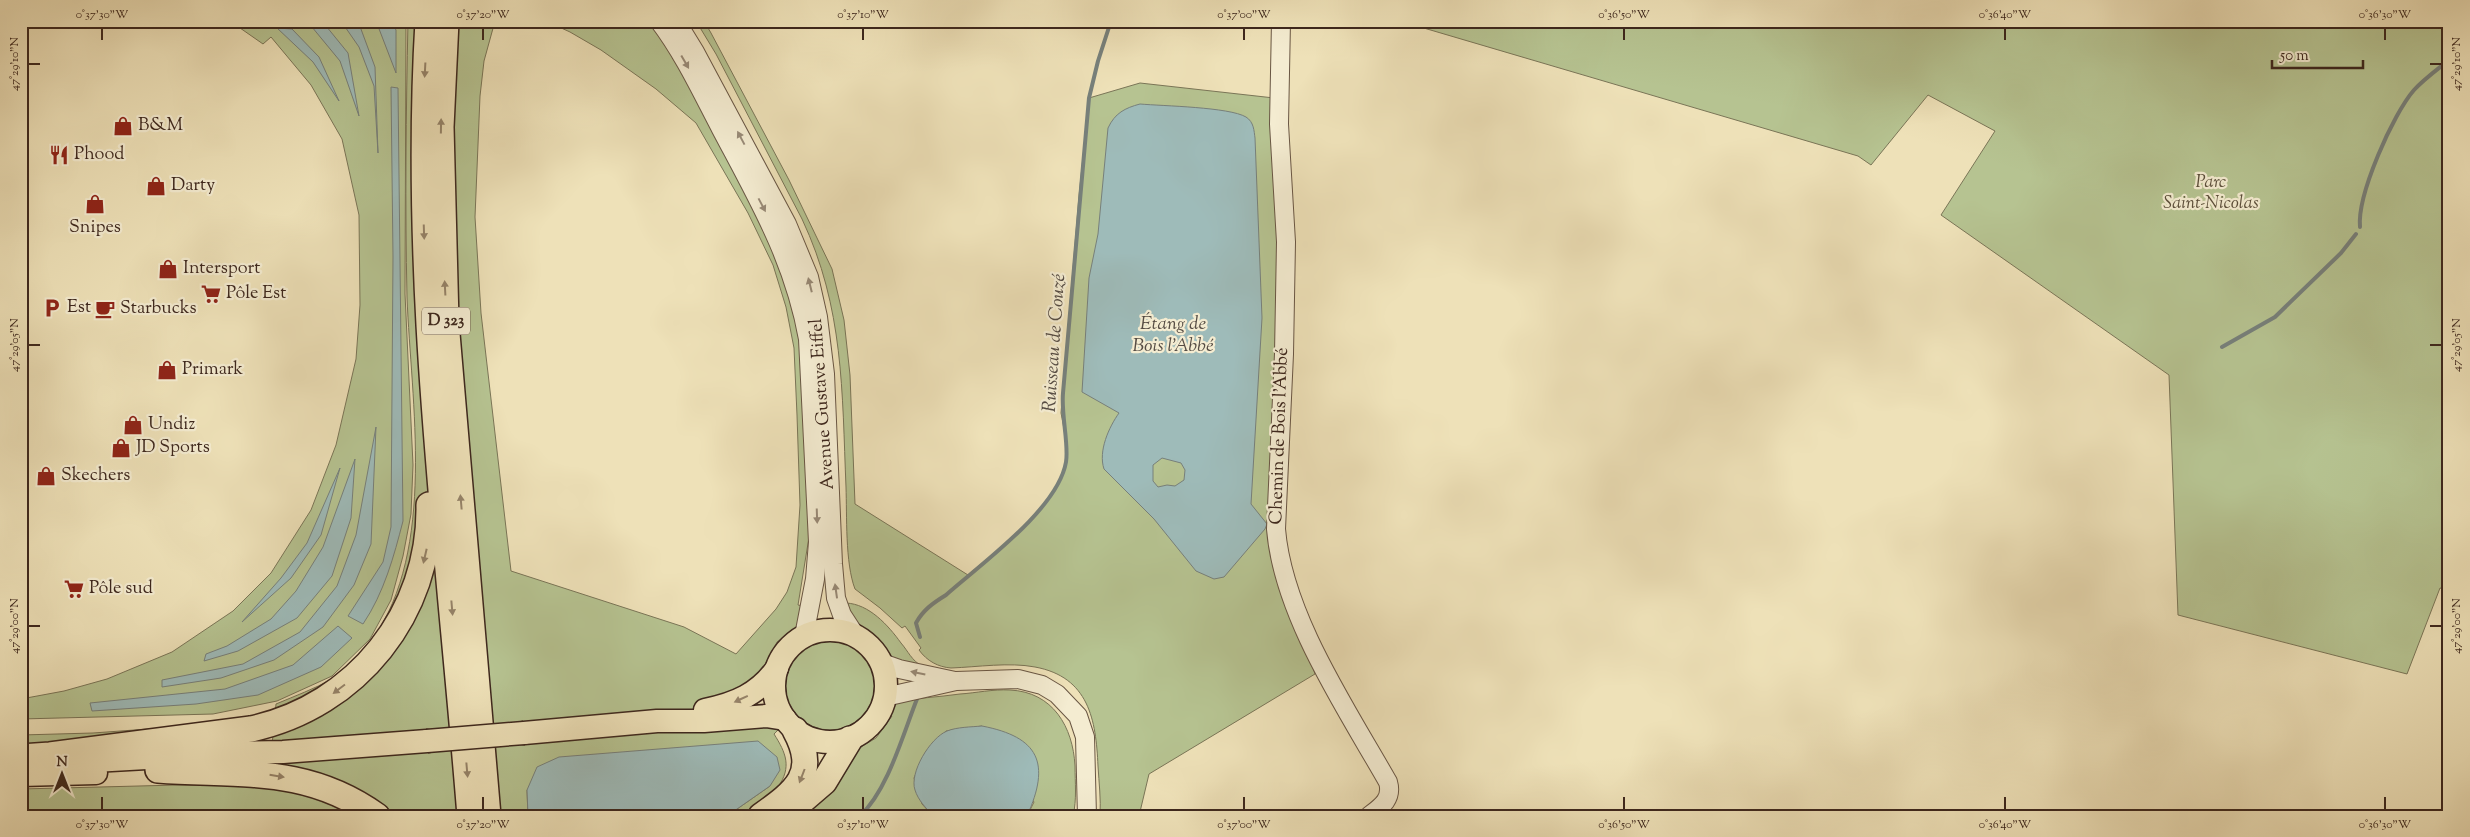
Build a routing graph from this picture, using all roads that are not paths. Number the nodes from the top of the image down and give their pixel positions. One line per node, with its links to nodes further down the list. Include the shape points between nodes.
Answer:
1 (428, 21): 6 (highway, D 323, one-way to 6, via 423,207)
2 (446, 21): 7 (highway, D 323, one-way to 2, via 444,265 441,127)
3 (659, 21): 9 (street, Avenue Gustave Eiffel, one-way to 9, via 686,61 777,234 803,312 808,338 818,542)
4 (676, 21): 8 (street, Avenue Gustave Eiffel, one-way to 4, via 836,598 823,356 809,278 787,224 696,52)
5 (1281, 21): 29 (street, Chemin de Bois l'Abbé, via 1279,124 1286,242 1276,529 1278,552 1304,626 1334,687 1388,782 1388,800)
6 (430, 350): 18 (highway, one-way to 18, via 426,393 427,547 407,610 372,661 332,695 311,708 268,726 50,756); 23 (highway, D 323, one-way to 23)
7 (471, 621): 24 (highway, D 323); 25 (highway, via 486,678)
8 (855, 635): 9 (main road, via 829,629); 10 (main road, via 869,644)
9 (804, 636): 11 (main road, via 788,647)
10 (882, 662): 12 (street, one-way to 10, via 899,669); 13 (main road)
11 (777, 668): 14 (main road, one-way to 14, via 763,685 740,700); 15 (main road, via 775,696 779,710)
12 (956, 681): 13 (street); 28 (street, via 1018,679 1042,684 1067,704 1078,716 1085,737)
13 (886, 697): 16 (main road, via 871,724)
14 (657, 721): 15 (main road, via 755,717); 17 (main road, bridge)
15 (790, 725): 16 (main road, via 804,736 823,742); 26 (highway, one-way to 26, via 805,754 802,779 793,792)
16 (850, 739): 27 (highway, via 824,782)
17 (283, 752): 19 (main road); 20 (main road)
18 (21, 756)
19 (21, 764)
20 (158, 770): 21 (main road); 22 (highway, one-way to 22, via 270,774 299,779 337,793)
21 (21, 775)
22 (377, 816)
23 (470, 816)
24 (488, 816)
25 (505, 816)
26 (761, 816)
27 (784, 816)
28 (1087, 816)
29 (1369, 816)

